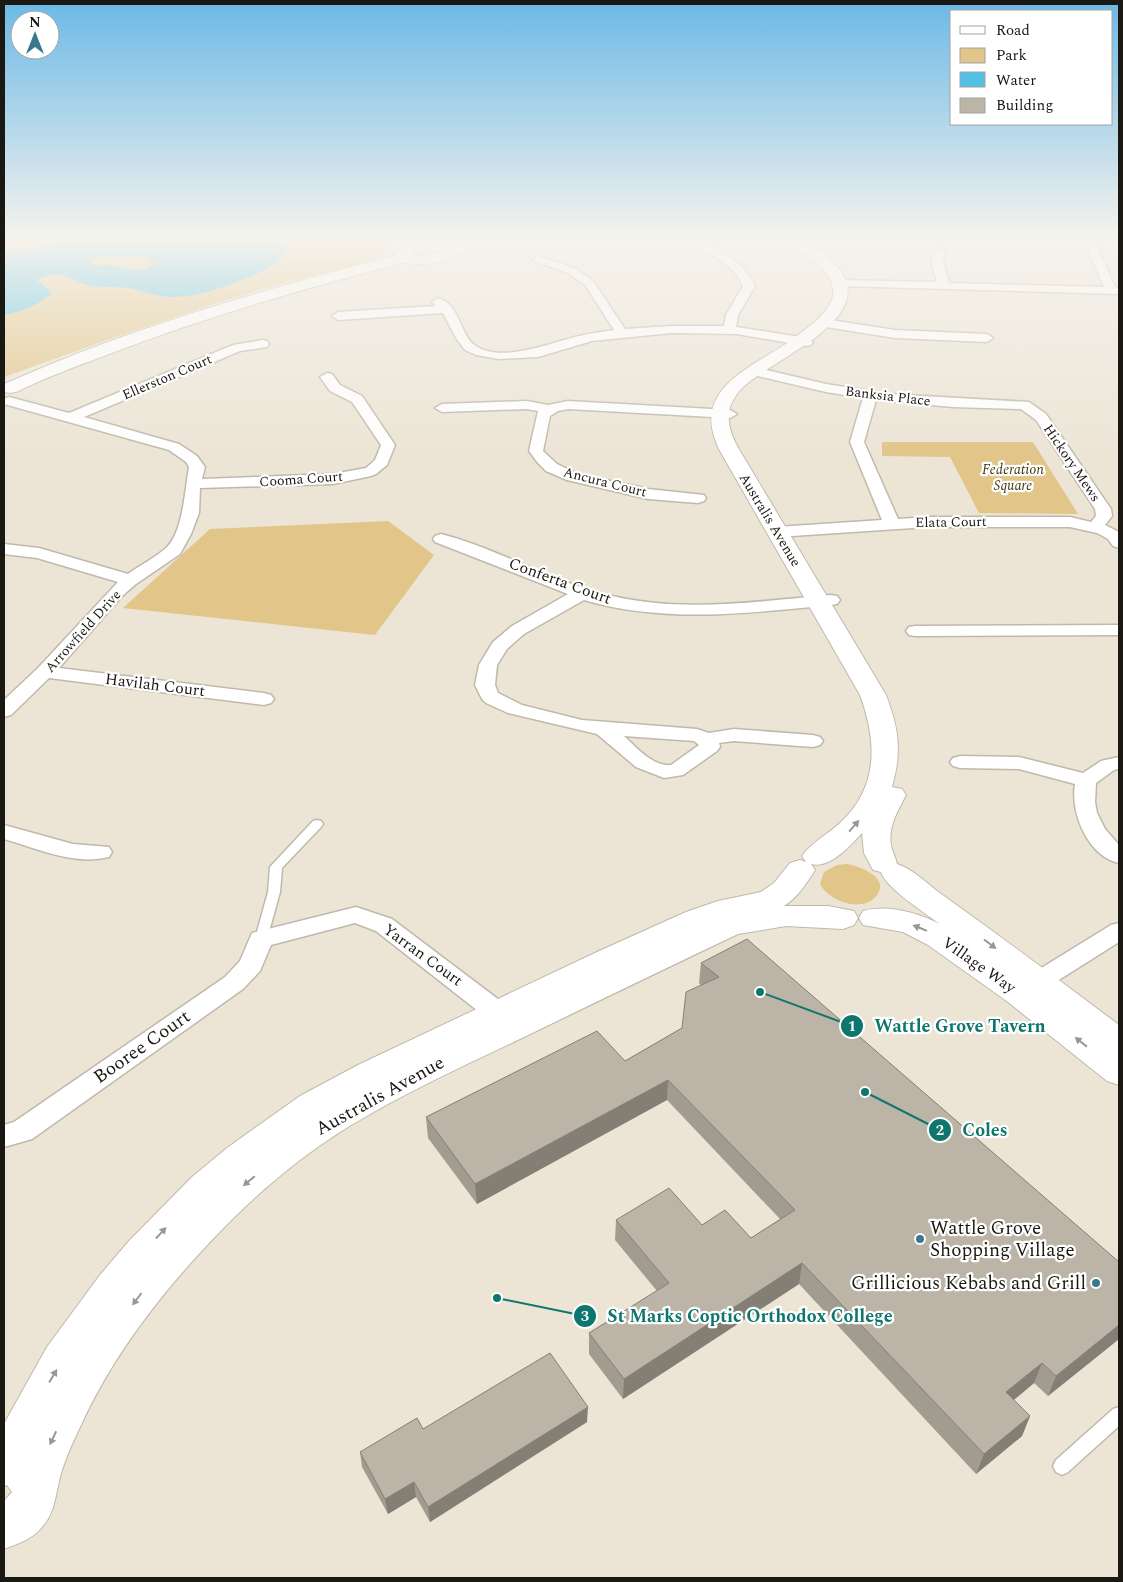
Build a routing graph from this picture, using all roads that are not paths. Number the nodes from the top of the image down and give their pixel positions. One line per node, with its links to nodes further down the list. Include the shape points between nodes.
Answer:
1 (220, 310): 16 (street, via 107,349)
2 (396, 310): 7 (street)
3 (445, 310): 10 (street, via 465,343 473,350 485,353 526,354 580,339)
4 (606, 310): 10 (street)
5 (735, 310): 9 (street)
6 (836, 310): 8 (street)
7 (338, 316)
8 (828, 324): 11 (street, via 903,335); 12 (street)
9 (730, 329): 10 (street); 12 (street)
10 (622, 334)
11 (987, 338)
12 (803, 341): 14 (street)
13 (263, 344): 22 (street, Ellerston Court, via 237,348)
14 (759, 372): 17 (street, Banksia Place); 21 (street, via 734,386 724,401)
15 (327, 377): 23 (street, Cooma Court, via 335,388 357,399 388,444 382,462 371,471 333,479)
16 (7, 394): 22 (street, Arrowfield Drive)
17 (871, 396): 18 (street, Banksia Place); 25 (street, via 857,442)
18 (1024, 405): 26 (street, Hickory Mews, via 1040,417 1103,509 1104,516)
19 (442, 408): 20 (street, via 527,405)
20 (548, 409): 21 (street, via 568,405); 24 (street, Ancura Court, via 542,418 536,451 551,467 577,478 640,492)
21 (725, 414): 27 (street, Australis Avenue, via 720,428 725,442)
22 (73, 417): 23 (street, Arrowfield Drive, via 184,452 197,467)
23 (194, 484): 31 (street, Arrowfield Drive, via 191,513 174,550)
24 (698, 498)
25 (892, 524): 26 (street, Elata Court, via 1055,522); 27 (street, Elata Court)
26 (1096, 526): 29 (street, Elata Court)
27 (783, 532): 33 (street, Australis Avenue)
28 (441, 539): 32 (street, Conferta Court, via 476,549)
29 (1119, 543)
30 (4, 549): 31 (street, via 39,553)
31 (130, 580): 36 (street, Arrowfield Drive, via 98,610)
32 (583, 593): 33 (street, Conferta Court, via 626,605 666,610); 39 (street, via 518,630 500,646 486,672 485,685 493,700 505,706)
33 (825, 601): 49 (street, Australis Avenue, one-way to 33, via 848,833 868,808 882,778 886,752 878,706); 50 (street, Australis Avenue, via 886,691 899,726 901,751 897,779 878,824 875,841)
34 (1119, 630): 35 (street)
35 (915, 631)
36 (45, 672): 37 (street, Havilah Court); 38 (street, Arrowfield Drive)
37 (264, 699)
38 (4, 711)
39 (603, 729): 40 (street); 40 (street, via 643,763 668,773 708,750)
40 (707, 738): 41 (street, via 734,734)
41 (813, 741)
42 (960, 762): 44 (street, via 1020,763)
43 (1119, 763): 44 (street, via 1108,765)
44 (1086, 780): 48 (street, via 1083,799 1091,824 1102,842)
45 (316, 824): 53 (lane, via 276,866 274,892)
46 (4, 832): 47 (street, via 73,851)
47 (101, 852)
48 (1119, 856)
49 (808, 863): 50 (street, via 829,852 857,853); 51 (street, via 798,879 806,899 822,911); 55 (street, Australis Avenue, via 789,886 768,901 723,910 692,922)
50 (889, 868): 51 (street, via 902,891 900,900 890,911); 54 (street, Village Way, one-way to 54)
51 (859, 918): 54 (street, Village Way, one-way to 51, via 929,931 905,922); 55 (street, Australis Avenue, via 784,916 728,926)
52 (1119, 931): 54 (street)
53 (261, 939): 55 (street, Yarran Court, via 356,915 384,925); 58 (street, Booree Court, via 251,965 234,983 22,1131)
54 (1029, 988): 56 (street, Village Way); 57 (street, Village Way, one-way to 54)
55 (507, 1019): 61 (street, Australis Avenue, via 335,1117 273,1160 207,1220 146,1288 95,1358 43,1462)
56 (1119, 1043)
57 (1119, 1072)
58 (4, 1136)
59 (1119, 1415): 60 (lane)
60 (1062, 1466)
61 (11, 1503)

